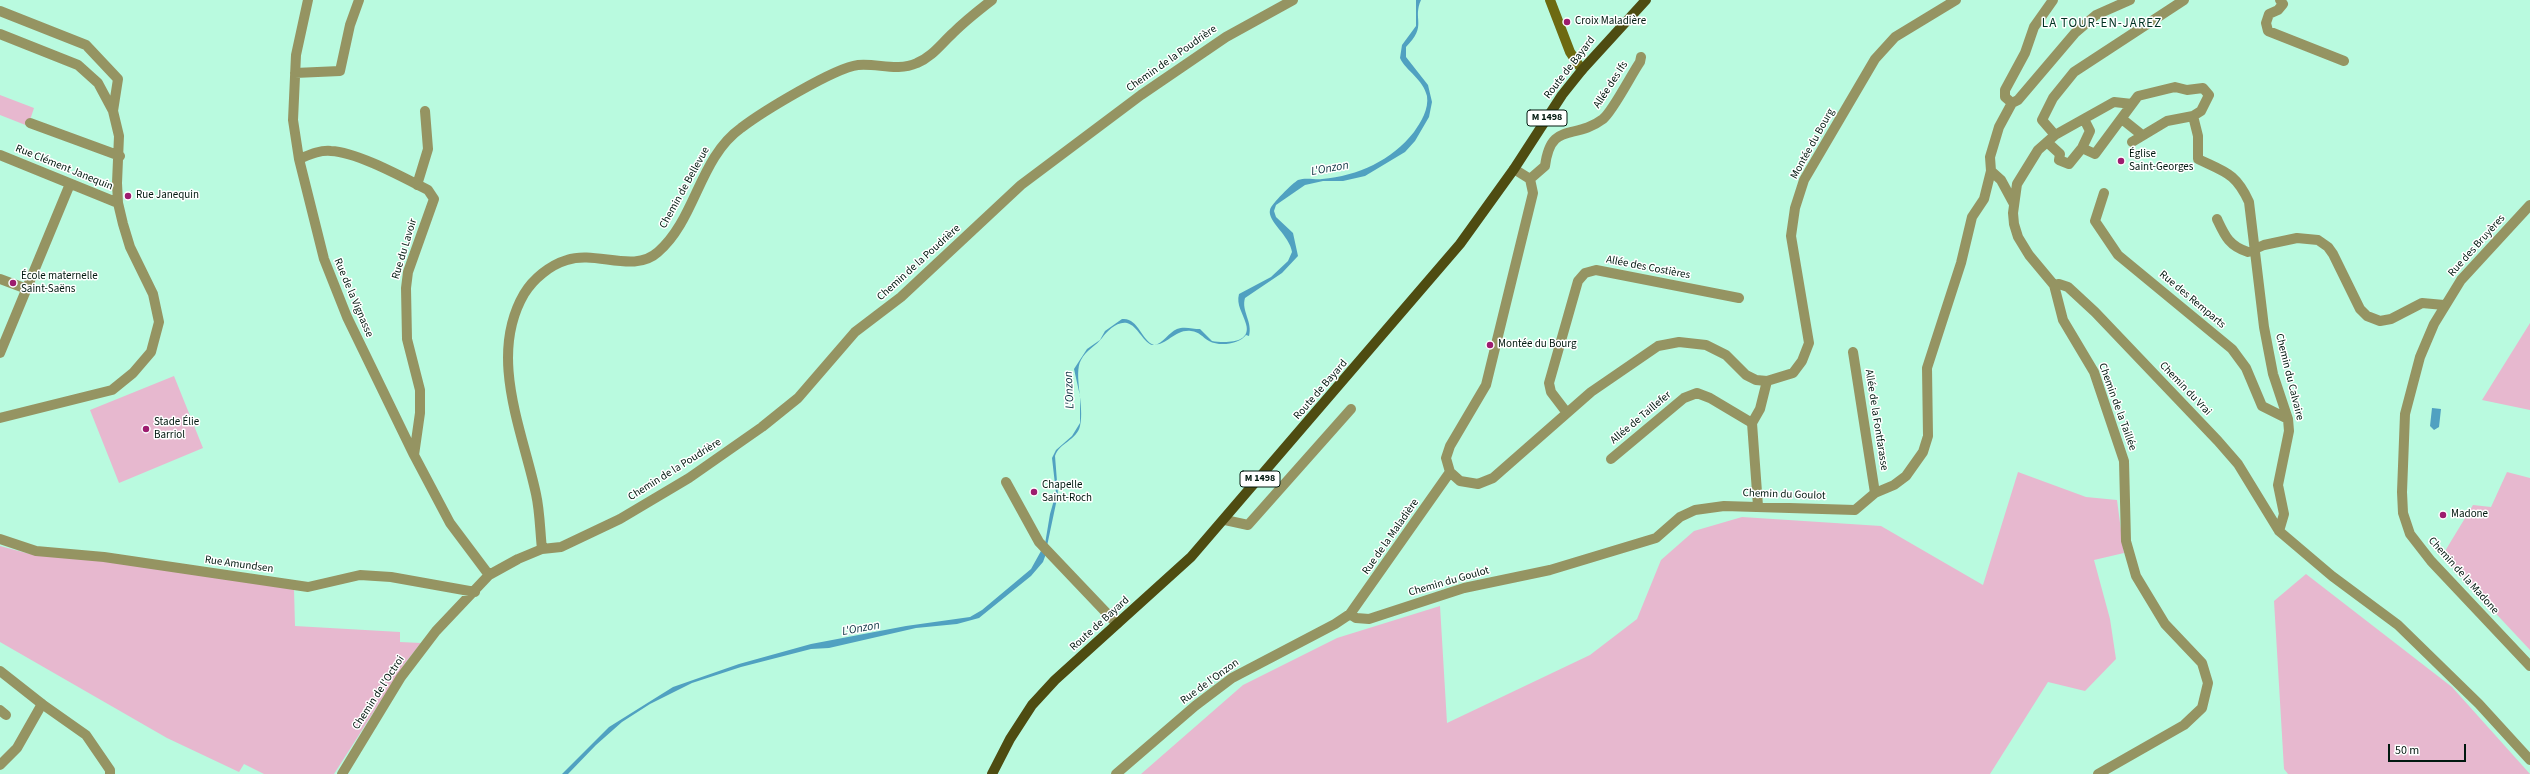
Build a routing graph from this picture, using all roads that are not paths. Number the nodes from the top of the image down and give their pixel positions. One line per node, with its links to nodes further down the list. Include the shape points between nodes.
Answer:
1 (308, 0): 17 (street, Rue de la Vignasse, via 296,55)
2 (359, 0): 17 (street, via 350,25 340,71)
3 (992, 0): 67 (street, Chemin de Bellevue, via 952,33 933,54 918,63 904,67 856,65 830,75 740,128 723,144 671,238 658,253 646,261 587,256 567,260 545,271 529,284 518,304 509,330 507,359 511,391 537,496)
4 (1293, 0): 67 (street, Chemin de la Poudrière, via 1226,36 1141,95 1021,185 901,297 855,332 798,398 762,427 689,478 620,519 561,547)
5 (1550, 0): 16 (main road, via 1570,52)
6 (1646, 0): 16 (main road, Route de Bayard / M 1498)
7 (1956, 0): 52 (street, Montée du Bourg, via 1895,37 1875,58 1804,180 1795,208 1791,236 1809,343 1802,362 1794,373)
8 (2053, 0): 18 (street, via 2034,27 2025,53 2005,90 2005,97)
9 (2130, 0): 18 (street, via 2096,15 2075,33 2018,100)
10 (2184, 0): 26 (street, via 2074,72 2053,98 2042,120)
11 (2280, 0): 15 (street, via 2283,4 2269,14 2266,23 2268,31)
12 (0, 11): 20 (street, via 86,45 118,79)
13 (0, 34): 20 (street, via 78,65 98,83)
14 (1641, 57): 36 (street, Allée des Ifs, via 1604,118 1587,128 1557,136 1547,150 1545,166)
15 (2344, 61)
16 (1582, 70): 34 (main road, Route de Bayard / M 1498, via 1562,95)
17 (295, 73): 33 (street, Rue de la Vignasse, via 292,120)
18 (2012, 102): 35 (street, Chemin du Goulot, via 1999,127 1990,157)
19 (2132, 104): 22 (street, via 2138,96 2175,87 2187,90 2203,88 2208,95 2201,110); 23 (street, via 2114,102); 24 (street)
20 (113, 111): 32 (street, via 119,136)
21 (425, 111): 38 (street, via 428,149)
22 (2193, 116): 27 (street, via 2167,121); 44 (street, Chemin du Calvaire, via 2198,136 2198,159 2226,172 2241,184 2249,202)
23 (2084, 119): 26 (street); 30 (street, via 2090,131)
24 (2122, 119): 27 (street); 30 (street, via 2095,154)
25 (30, 123): 32 (street)
26 (2055, 135): 28 (street)
27 (2142, 135): 29 (street)
28 (2047, 142): 30 (street, via 2060,154 2059,160 2069,164); 41 (street, via 2038,150 2017,184)
29 (2132, 142)
30 (2082, 148)
31 (0, 155): 37 (street, Rue Clément Janequin)
32 (120, 156): 40 (street)
33 (298, 159): 38 (street, Rue du Lavoir, via 315,152 326,151 352,155); 58 (street, Rue de la Vignasse, via 324,259 347,317)
34 (1514, 169): 36 (street); 64 (main road, Route de Bayard / M 1498, via 1460,244)
35 (1991, 171): 41 (street, via 2002,180); 62 (street, Chemin du Goulot, via 1984,199 1972,217 1927,368 1928,436 1923,452 1906,476 1894,485)
36 (1530, 179): 60 (street, via 1533,193 1486,385 1450,446 1446,458)
37 (70, 184): 40 (street, Rue Clément Janequin); 47 (street)
38 (417, 185): 58 (street, Rue du Lavoir, via 428,190 434,199 408,272 406,288 407,339 420,390 420,413)
39 (2104, 193): 56 (street, Rue des Remparts, via 2095,221 2118,255 2232,349 2246,368 2262,406)
40 (118, 203): 55 (street, via 130,247 153,294 159,322 151,352 133,373 112,390)
41 (2014, 204): 46 (street, via 2014,224 2018,237)
42 (2530, 205): 49 (street, Rue des Bruyères, via 2461,280)
43 (2218, 220): 44 (street, via 2225,238 2234,247 2248,252)
44 (2256, 250): 49 (street, via 2264,245 2297,238 2318,240 2333,254 2360,309 2367,316 2380,321 2391,319 2416,304); 56 (street, Chemin du Calvaire, via 2273,374)
45 (0, 279): 47 (street)
46 (2054, 285): 65 (street, Chemin du Vrai, via 2068,287 2095,312 2218,441 2238,464); 81 (street, Chemin de la Taillée, via 2063,320 2094,372 2124,461 2126,541 2136,576 2165,624 2202,663 2208,682 2202,708 2184,725)
47 (27, 289): 51 (street)
48 (1739, 298): 54 (street, Allée des Costières, via 1596,270 1585,273 1578,281 1548,382 1551,392)
49 (2444, 305): 72 (street, Chemin de la Madone, via 2420,357 2405,414 2403,513 2410,534 2431,561)
50 (1853, 352): 62 (street, Allée de la Fontfarasse)
51 (0, 354)
52 (1767, 381): 54 (street, via 1756,380 1746,375 1726,355 1706,345 1679,342 1658,346 1591,392); 57 (street, via 1760,410)
53 (1351, 410): 64 (street, via 1248,526)
54 (1567, 413): 60 (street, via 1493,478 1478,484 1460,481)
55 (0, 418)
56 (2288, 419): 65 (street, Chemin du Calvaire, via 2289,440 2278,485 2284,520)
57 (1752, 423): 59 (street, Allée de Taillefer, via 1697,393 1684,398); 63 (street)
58 (414, 455): 68 (street, Rue de la Vignasse, via 450,523)
59 (1611, 459)
60 (1450, 472): 70 (street, Rue de la Maladière)
61 (1006, 482): 71 (street, via 1039,542)
62 (1875, 493): 63 (street, Chemin du Goulot, via 1855,510)
63 (1758, 506): 70 (street, Chemin du Goulot, via 1724,506 1695,510 1680,517 1656,538 1558,567 1464,588 1369,619 1356,618)
64 (1225, 520): 71 (main road, Route de Bayard / M 1498, via 1191,557)
65 (2279, 531): 75 (street, Chemin du Vrai, via 2332,576 2398,626 2479,704)
66 (0, 539): 69 (street, Rue Amundsen, via 36,551 104,557 308,587 360,575 399,578)
67 (542, 549): 68 (street, via 518,558)
68 (490, 575): 69 (street, Chemin de l'Octroi)
69 (475, 592): 78 (street, Chemin de l'Octroi, via 436,631 400,677)
70 (1350, 614): 80 (street, Rue de l'Onzon, via 1232,678 1195,706)
71 (1117, 624): 79 (main road, Route de Bayard / M 1498, via 1055,680 1032,705)
72 (2530, 666)
73 (0, 671): 74 (street)
74 (42, 704): 76 (street, via 17,748); 77 (street, via 86,735 110,770)
75 (2530, 760)
76 (0, 765)
77 (110, 774)
78 (342, 774)
79 (992, 774)
80 (1116, 774)
81 (2098, 774)

